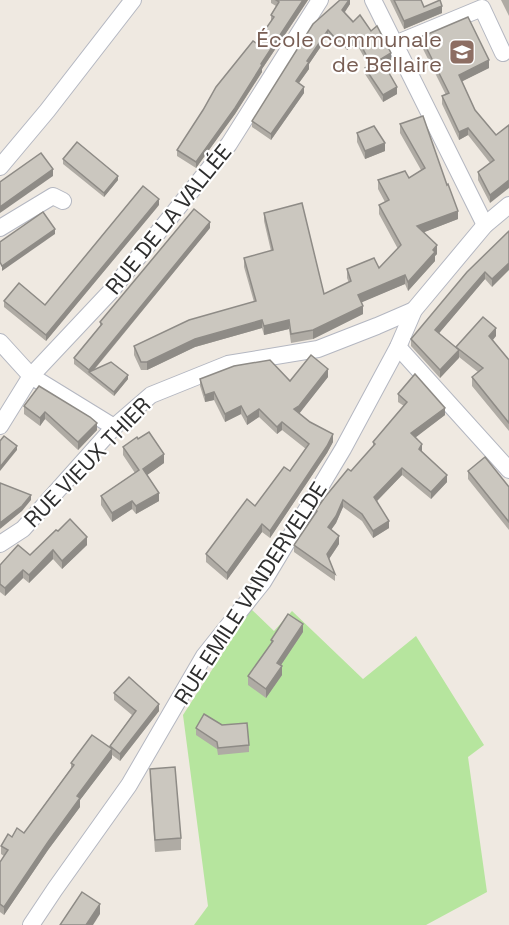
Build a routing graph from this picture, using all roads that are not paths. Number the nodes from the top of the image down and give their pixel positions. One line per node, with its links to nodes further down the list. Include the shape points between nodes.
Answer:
1 (133, 0): 6 (street)
2 (320, 0): 14 (street, RUE DE LA VALLÉE, via 229,144 111,291)
3 (373, 0): 4 (street)
4 (395, 44): 5 (street, via 482,9); 9 (street)
5 (503, 53)
6 (0, 167)
7 (63, 201): 10 (street, via 52,196)
8 (509, 205): 9 (street, RUE EMILE VANDERVELDE)
9 (485, 225): 11 (street, RUE EMILE VANDERVELDE)
10 (0, 228)
11 (414, 310): 13 (street, RUE EMILE VANDERVELDE); 16 (street, RUE VIEUX THIER, via 318,349 228,364 151,395)
12 (0, 342): 14 (street)
13 (398, 347): 17 (street); 19 (street, RUE EMILE VANDERVELDE, via 343,449 263,582 204,656 129,785)
14 (31, 376): 15 (street, RUE DE LA VALLÉE); 16 (street)
15 (0, 426)
16 (114, 427): 18 (street, RUE VIEUX THIER, via 23,529)
17 (509, 470)
18 (0, 544)
19 (31, 925)

